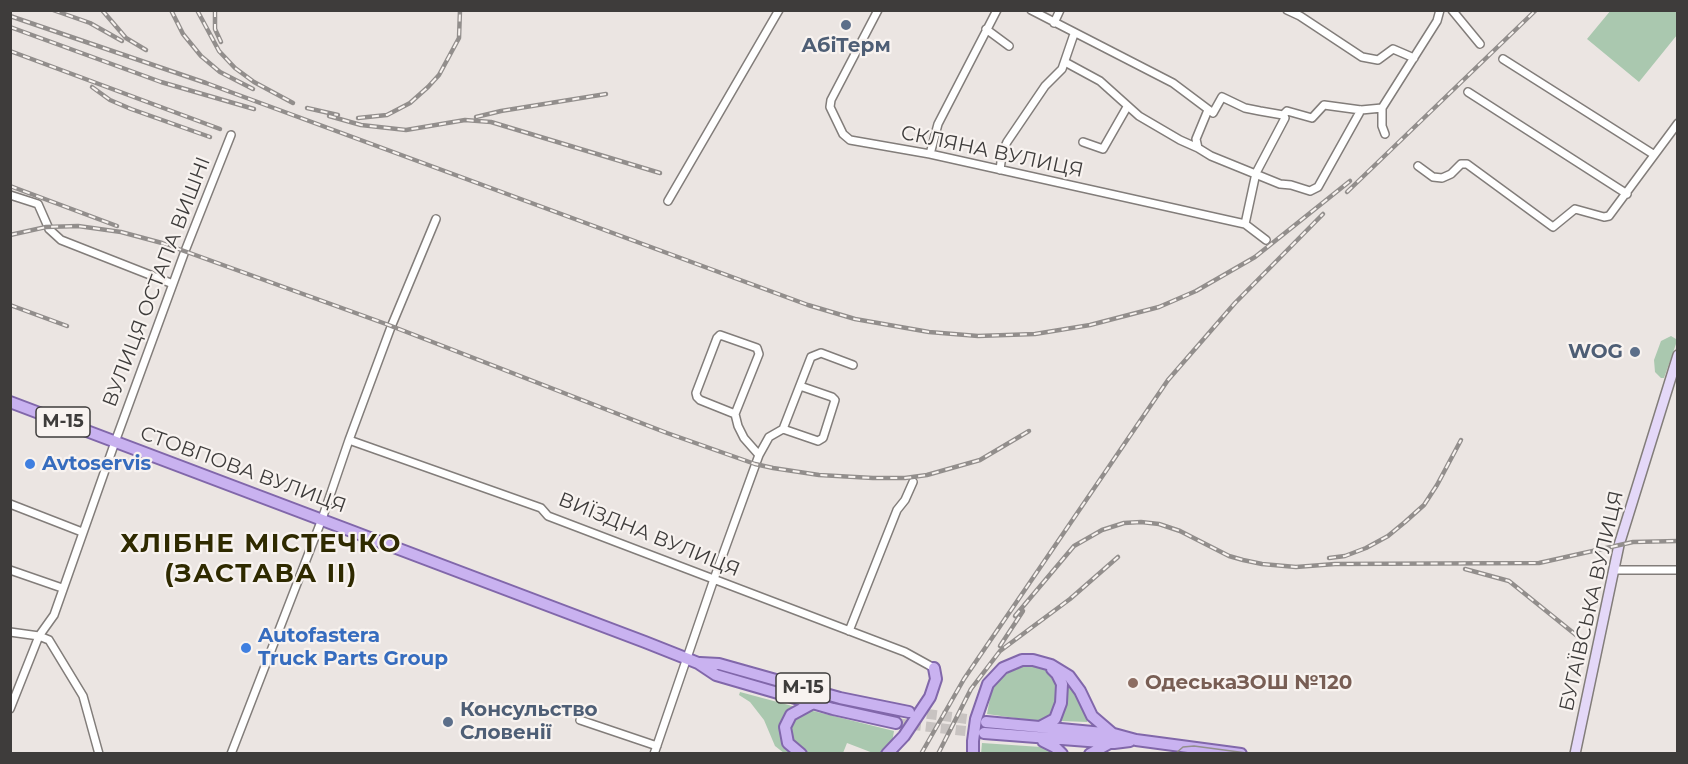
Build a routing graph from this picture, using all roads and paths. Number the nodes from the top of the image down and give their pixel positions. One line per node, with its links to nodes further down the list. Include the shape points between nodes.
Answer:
1 (779, 10): 35 (street)
2 (878, 10): 28 (street, СКЛЯНА ВУЛИЦЯ, via 830,107 850,141)
3 (996, 10): 10 (street)
4 (1031, 10): 9 (street)
5 (1060, 10): 9 (street)
6 (1287, 10): 14 (street, via 1362,57 1378,60 1394,49)
7 (1440, 10): 14 (street)
8 (1452, 10): 12 (street)
9 (1054, 23): 11 (street)
10 (986, 29): 13 (street); 28 (street, via 938,124)
11 (1074, 34): 16 (street); 20 (street, via 1173,83)
12 (1480, 44)
13 (1009, 46)
14 (1414, 58): 19 (street)
15 (1503, 59): 29 (street)
16 (1065, 62): 18 (street, via 1100,81); 31 (street, via 1007,142)
17 (1468, 92): 33 (street)
18 (1128, 106): 26 (street, via 1103,149); 27 (street)
19 (1383, 108): 21 (street); 24 (street)
20 (1208, 110): 22 (street, via 1213,113 1222,97 1245,108); 27 (street, via 1196,139)
21 (1361, 110): 22 (street, via 1324,105 1311,118 1287,111); 32 (street, via 1313,191 1280,184)
22 (1283, 115): 32 (street, via 1285,118)
23 (1677, 123): 29 (street)
24 (1385, 134)
25 (231, 135): 39 (street, ВУЛИЦЯ ОСТАПА ВИШНІ)
26 (1083, 142)
27 (1198, 148): 32 (street)
28 (930, 154): 31 (street, СКЛЯНА ВУЛИЦЯ)
29 (1653, 154): 33 (street)
30 (1418, 166): 33 (street, via 1433,177 1442,178 1467,164 1553,227 1575,209 1608,217)
31 (1000, 170): 37 (street, СКЛЯНА ВУЛИЦЯ)
32 (1256, 173): 37 (street)
33 (1627, 194)
34 (10, 195): 39 (street, via 38,204 49,229 61,240)
35 (668, 201)
36 (436, 219): 46 (street)
37 (1245, 224): 38 (street, СКЛЯНА ВУЛИЦЯ)
38 (1266, 240)
39 (173, 284): 47 (street, ВУЛИЦЯ ОСТАПА ВИШНІ)
40 (1677, 355): 54 (main road, БУГАЇВСЬКА ВУЛИЦЯ)
41 (853, 365): 42 (street, via 816,354 811,357)
42 (800, 386): 45 (street); 45 (street, via 835,400 823,438 818,441)
43 (10, 402): 47 (main road, СТОВПОВА ВУЛИЦЯ / М-15)
44 (735, 414): 44 (street, via 700,400 696,393 720,336 757,348 759,354); 48 (street, via 738,426)
45 (783, 429): 48 (street)
46 (348, 440): 51 (street); 56 (street, ВИЇЗДНА ВУЛИЦЯ, via 540,508 548,516)
47 (115, 442): 51 (main road, СТОВПОВА ВУЛИЦЯ / М-15); 52 (street, ВУЛИЦЯ ОСТАПА ВИШНІ)
48 (756, 452): 56 (street)
49 (914, 482): 58 (street, via 897,510)
50 (10, 504): 52 (street)
51 (322, 519): 61 (main road, СТОВПОВА ВУЛИЦЯ / М-15); 75 (street)
52 (82, 532): 57 (street, ВУЛИЦЯ ОСТАПА ВИШНІ)
53 (10, 570): 57 (street)
54 (1614, 570): 55 (street); 82 (main road, БУГАЇВСЬКА ВУЛИЦЯ)
55 (1677, 570)
56 (714, 579): 58 (street, ВИЇЗДНА ВУЛИЦЯ); 61 (street)
57 (62, 588): 60 (street, ВУЛИЦЯ ОСТАПА ВИШНІ, via 54,615)
58 (849, 630): 64 (street, ВИЇЗДНА ВУЛИЦЯ)
59 (10, 632): 60 (street)
60 (39, 636): 66 (street, ВУЛИЦЯ ОСТАПА ВИШНІ); 74 (street, via 49,640 83,696)
61 (687, 658): 62 (main road, СТОВПОВА ВУЛИЦЯ / М-15); 73 (street)
62 (698, 663): 65 (main road, СТОВПОВА ВУЛИЦЯ / М-15, via 716,675); 67 (main road, СТОВПОВА ВУЛИЦЯ / М-15, via 719,664 840,698)
63 (1045, 663): 71 (main road, via 1060,679 1061,703 1055,719); 72 (main road, via 1072,680 1092,716); 78 (main road, via 1016,662 992,677 973,731)
64 (934, 668): 77 (main road, via 936,679 930,697 904,736)
65 (813, 703): 69 (main road, СТОВПОВА ВУЛИЦЯ / М-15); 76 (main road, via 791,715 785,727 788,743)
66 (10, 709)
67 (909, 712)
68 (580, 720): 73 (street)
69 (896, 723)
70 (985, 727): 71 (main road)
71 (1035, 733): 72 (main road); 79 (main road)
72 (1114, 739): 80 (main road); 81 (main road)
73 (656, 750)
74 (99, 753)
75 (231, 753)
76 (801, 753)
77 (887, 753)
78 (973, 753)
79 (1062, 753)
80 (1090, 753)
81 (1241, 753)
82 (1575, 753)

